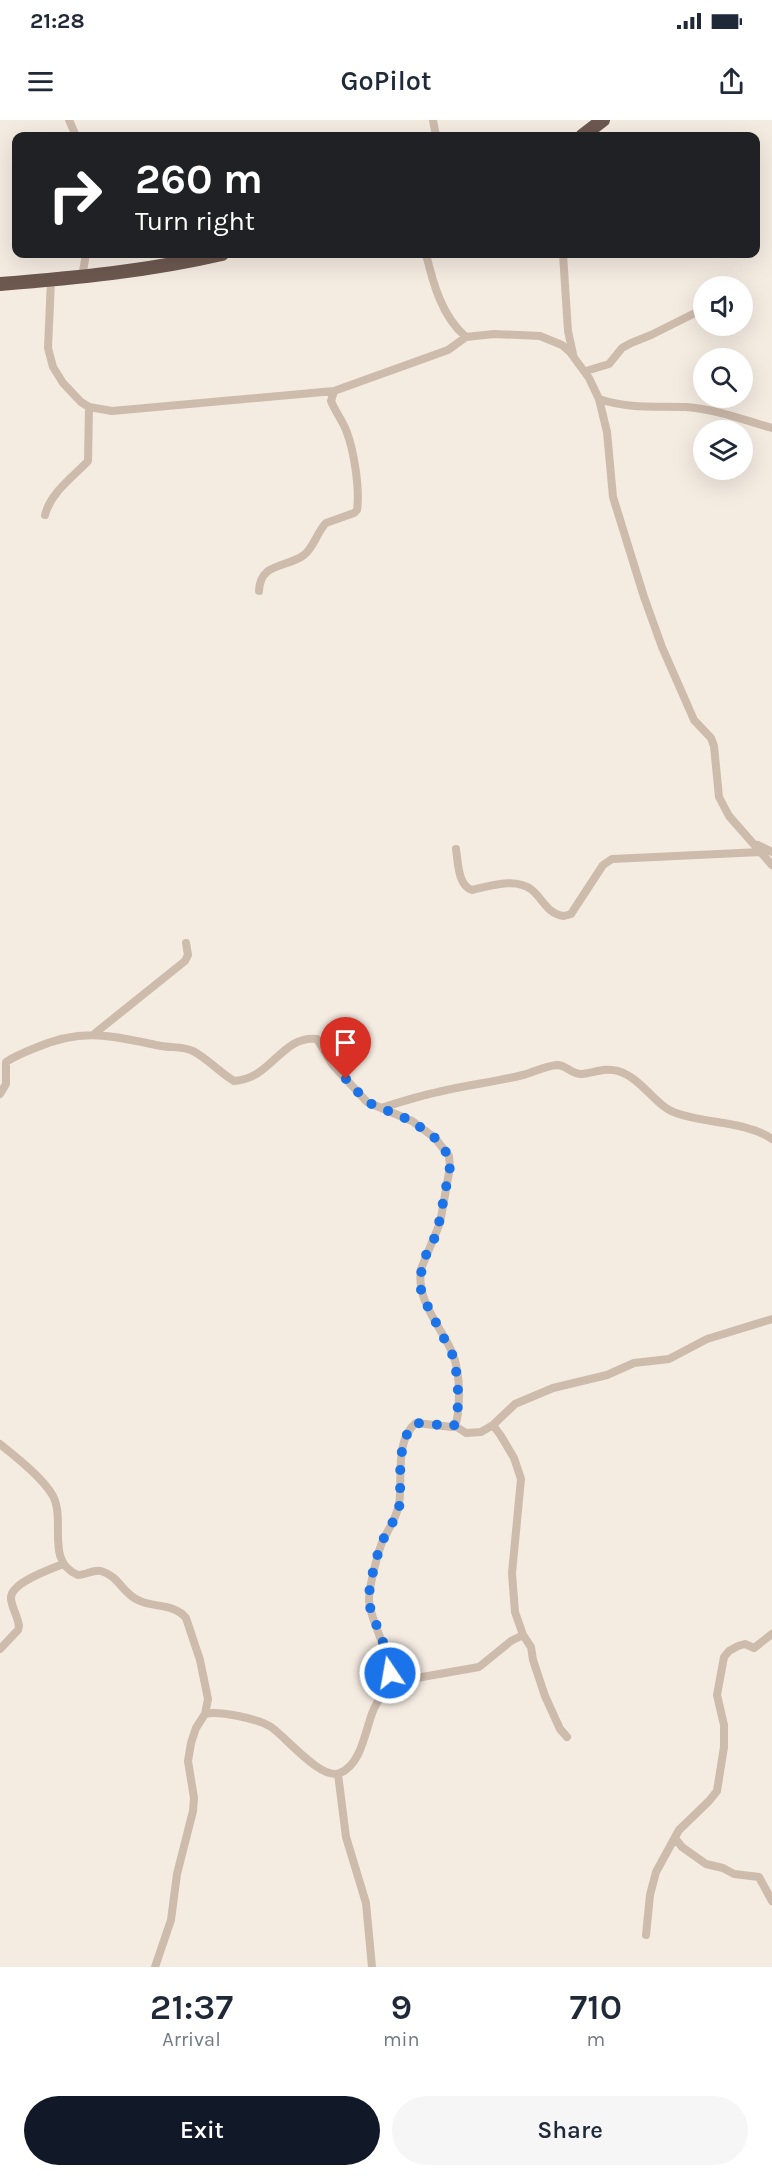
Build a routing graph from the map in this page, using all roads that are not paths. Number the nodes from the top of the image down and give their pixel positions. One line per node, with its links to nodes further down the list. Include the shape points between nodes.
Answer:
1 (603, 120): 2 (highway)
2 (587, 132)
3 (85, 258): 7 (street)
4 (205, 258): 7 (highway)
5 (427, 258): 11 (street, via 440,301)
6 (563, 258): 12 (street)
7 (82, 277): 8 (highway)
8 (51, 280): 9 (highway); 16 (street, via 49,359 63,383)
9 (0, 284)
10 (693, 314): 13 (street, via 622,348 609,364)
11 (466, 337): 12 (street, via 533,335 562,345); 14 (street, via 448,350)
12 (573, 355): 13 (street)
13 (586, 371): 15 (street)
14 (334, 391): 16 (street, via 112,411); 19 (street, via 331,401 351,448 357,510 326,523 303,556 265,573)
15 (598, 399): 17 (street, via 620,405 713,411); 20 (street, via 607,432 613,497 644,597 694,720 711,738 719,797 729,816)
16 (89, 406): 18 (street, via 88,461 48,503)
17 (772, 428)
18 (45, 515)
19 (259, 591)
20 (753, 842): 22 (street); 23 (street)
21 (456, 849): 22 (street, via 462,882 468,889 525,886 549,910 564,916 571,914 603,865 612,860)
22 (761, 852): 24 (street)
23 (772, 852)
24 (772, 865)
25 (186, 943): 26 (street, via 185,961)
26 (94, 1034): 27 (street, via 62,1037 13,1057 6,1062 6,1084); 28 (street, via 187,1049 234,1080 259,1073 281,1052 303,1039 317,1038 332,1064 359,1095)
27 (0, 1094)
28 (380, 1108): 29 (street, via 559,1065 576,1074 620,1071 648,1089 668,1110 710,1122 744,1126); 32 (street, via 412,1121 435,1138 449,1156 440,1223 421,1269 420,1287 455,1360 459,1401)
29 (772, 1139)
30 (772, 1319): 31 (street, via 707,1339 669,1359 634,1363 607,1375 553,1388 515,1404)
31 (493, 1425): 32 (street, via 474,1433); 36 (street, via 514,1458 521,1479 512,1573 515,1611)
32 (454, 1426): 38 (street, via 416,1423 410,1427 404,1445 400,1502 380,1548 369,1597 388,1661)
33 (0, 1444): 34 (street, via 54,1497)
34 (63, 1564): 37 (street, via 34,1576 13,1591 11,1598 19,1626); 39 (street, via 78,1575 102,1571 119,1581 134,1599 162,1606 186,1618 207,1688)
35 (772, 1634): 42 (street, via 754,1648 738,1646 724,1657 717,1695 724,1725 717,1791)
36 (523, 1635): 38 (street, via 479,1666); 40 (street, via 531,1647 536,1672 560,1729)
37 (0, 1649)
38 (388, 1683): 41 (street, via 357,1755)
39 (205, 1714): 41 (street, via 216,1712 264,1723 300,1754 328,1773); 45 (street, via 196,1728 189,1761 194,1811 177,1874 171,1920)
40 (567, 1737)
41 (338, 1774): 46 (street, via 346,1838 366,1903)
42 (675, 1838): 43 (street, via 706,1864 734,1874 759,1877); 44 (street, via 656,1872)
43 (772, 1901)
44 (646, 1935)
45 (155, 1967)
46 (372, 1967)

